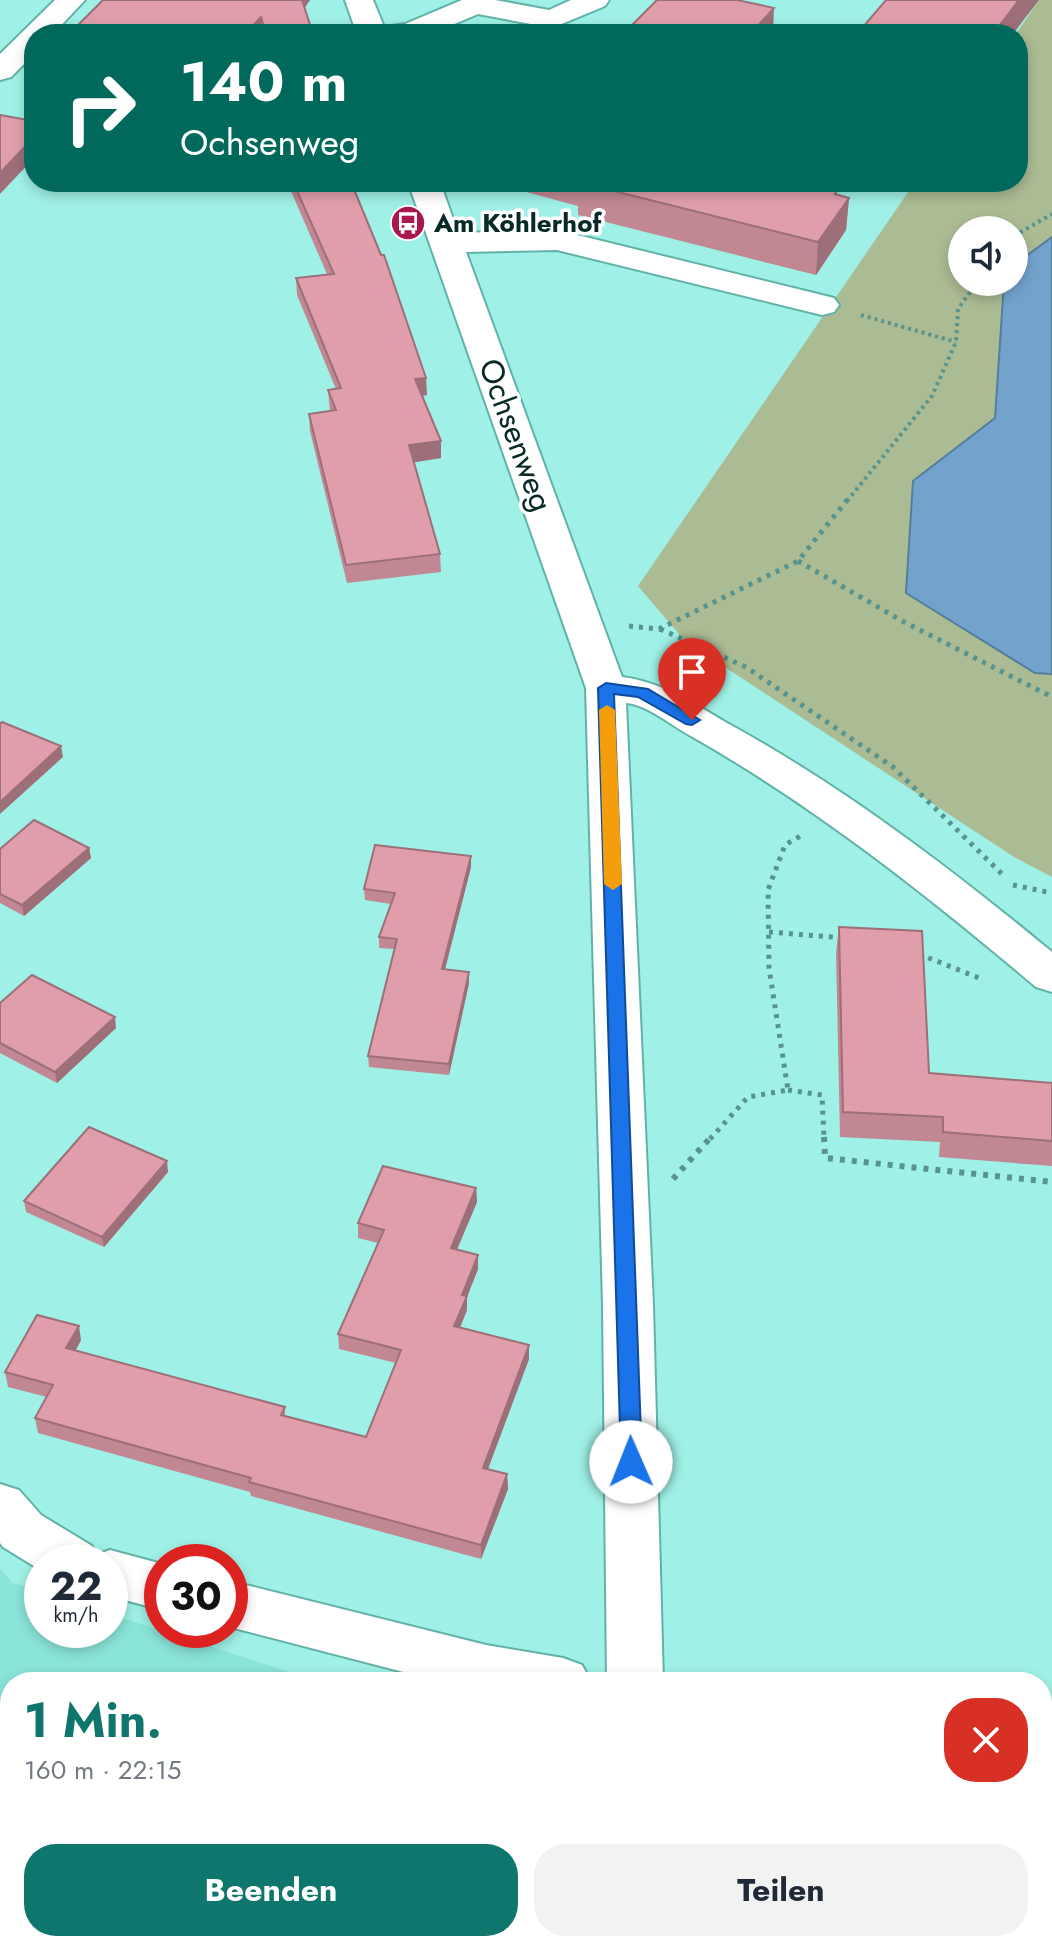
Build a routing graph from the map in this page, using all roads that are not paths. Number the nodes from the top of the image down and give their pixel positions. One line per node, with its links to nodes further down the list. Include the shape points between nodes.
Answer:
1 (71, 0): 4 (street)
2 (359, 0): 5 (street)
3 (595, 0): 6 (street, via 552,19 475,5)
4 (48, 24)
5 (368, 24)
6 (430, 24)
7 (24, 48): 8 (street)
8 (0, 71)
9 (428, 192): 10 (street, Ochsenweg)
10 (446, 243): 11 (street, via 557,240); 12 (street, Ochsenweg)
11 (822, 305)
12 (606, 688): 13 (street, via 642,692 766,761 967,905); 18 (street, Ochsenweg)
13 (1052, 976)
14 (0, 1506): 15 (street, via 22,1531)
15 (43, 1544)
16 (248, 1609): 17 (street)
17 (470, 1672)
18 (635, 1672)

